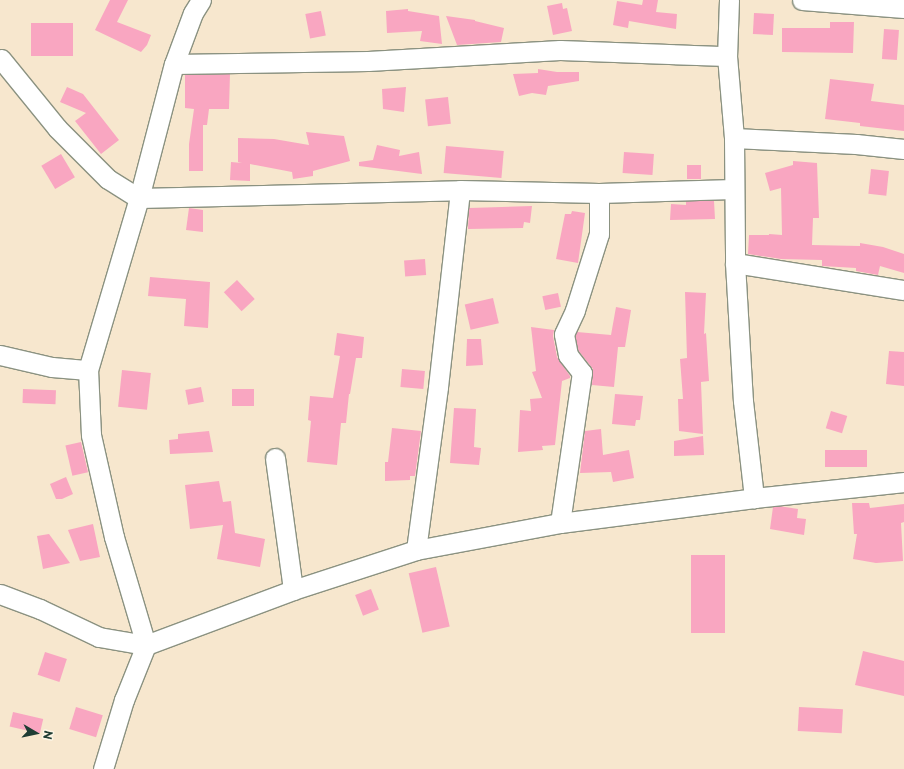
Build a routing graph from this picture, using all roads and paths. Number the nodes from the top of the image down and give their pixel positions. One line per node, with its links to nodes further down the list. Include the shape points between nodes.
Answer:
1 (201, 0): 7 (street, via 193,12)
2 (729, 0): 5 (street)
3 (802, 0): 4 (street)
4 (904, 8)
5 (727, 56): 7 (street, via 560,50 368,60); 8 (street)
6 (1, 59): 13 (street, via 57,128 108,179)
7 (174, 64): 13 (street)
8 (734, 138): 9 (street); 10 (street)
9 (904, 149)
10 (734, 189): 12 (street); 14 (street)
11 (460, 190): 12 (street); 13 (street); 22 (street, via 438,387)
12 (599, 193): 21 (street, via 599,234 575,310 564,334 568,355 582,373)
13 (139, 198): 17 (street)
14 (735, 263): 15 (street); 20 (street, via 743,401)
15 (904, 290)
16 (0, 355): 17 (street, via 52,367)
17 (88, 370): 26 (street, via 90,435 114,537)
18 (275, 458): 23 (street)
19 (904, 482): 20 (street)
20 (754, 498): 21 (street)
21 (560, 523): 22 (street)
22 (416, 550): 23 (street)
23 (293, 590): 26 (street)
24 (0, 594): 25 (street); 26 (street, via 40,609 99,637)
25 (0, 598)
26 (146, 645): 27 (street, via 124,700)
27 (103, 769)

